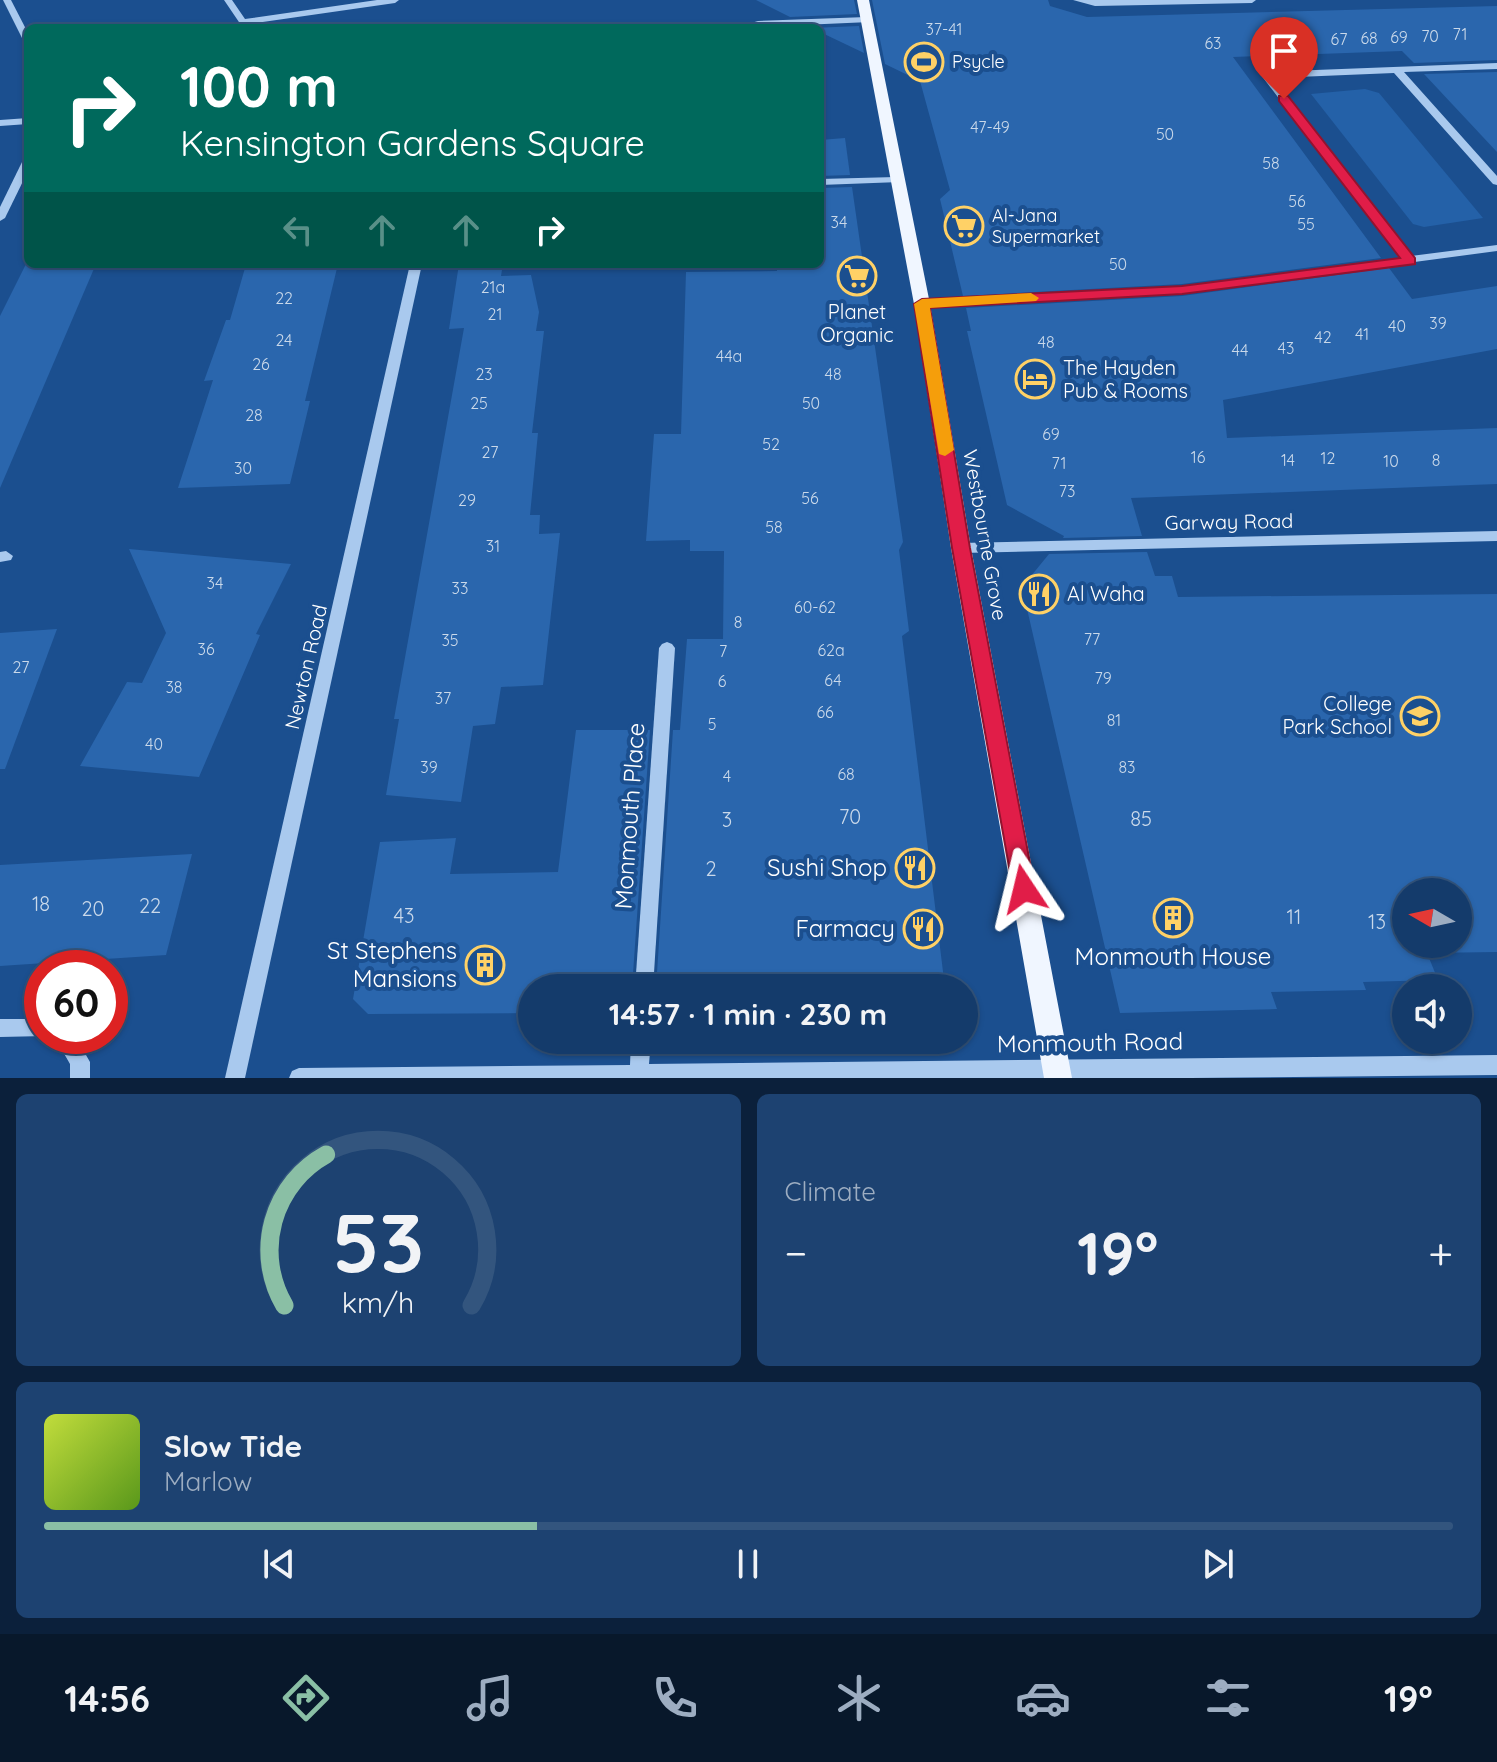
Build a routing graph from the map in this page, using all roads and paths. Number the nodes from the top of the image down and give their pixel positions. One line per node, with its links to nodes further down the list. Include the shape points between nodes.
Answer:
1 (7, 0): 11 (street)
2 (228, 0): 8 (street)
3 (395, 0): 9 (street)
4 (863, 0): 7 (main road, Westbourne Grove)
5 (1077, 0): 6 (street)
6 (1252, 0)
7 (867, 20): 10 (street); 17 (main road, Westbourne Grove)
8 (245, 24)
9 (249, 24)
10 (758, 24)
11 (24, 34)
12 (1497, 66): 13 (street)
13 (1397, 70): 19 (street); 22 (street, via 1266,75)
14 (24, 121): 15 (street)
15 (0, 123)
16 (24, 169): 20 (street)
17 (896, 180): 18 (street); 24 (main road, Westbourne Grove)
18 (824, 182)
19 (1497, 182)
20 (0, 218)
21 (1497, 248): 22 (street)
22 (1409, 261): 24 (street, via 1182,290)
23 (415, 268): 37 (street, Newton Road)
24 (922, 304): 26 (main road, Westbourne Grove)
25 (1497, 536): 26 (street, Garway Road)
26 (961, 548): 34 (main road, Westbourne Grove)
27 (667, 648): 28 (street, Monmouth Place)
28 (645, 974)
29 (0, 1028): 30 (street)
30 (24, 1028)
31 (75, 1054): 36 (street)
32 (640, 1054): 35 (street)
33 (1497, 1065): 34 (street, Monmouth Road)
34 (1057, 1073): 35 (street, Monmouth Road)
35 (639, 1075): 38 (street, Monmouth Road)
36 (80, 1078)
37 (235, 1078)
38 (299, 1078)

